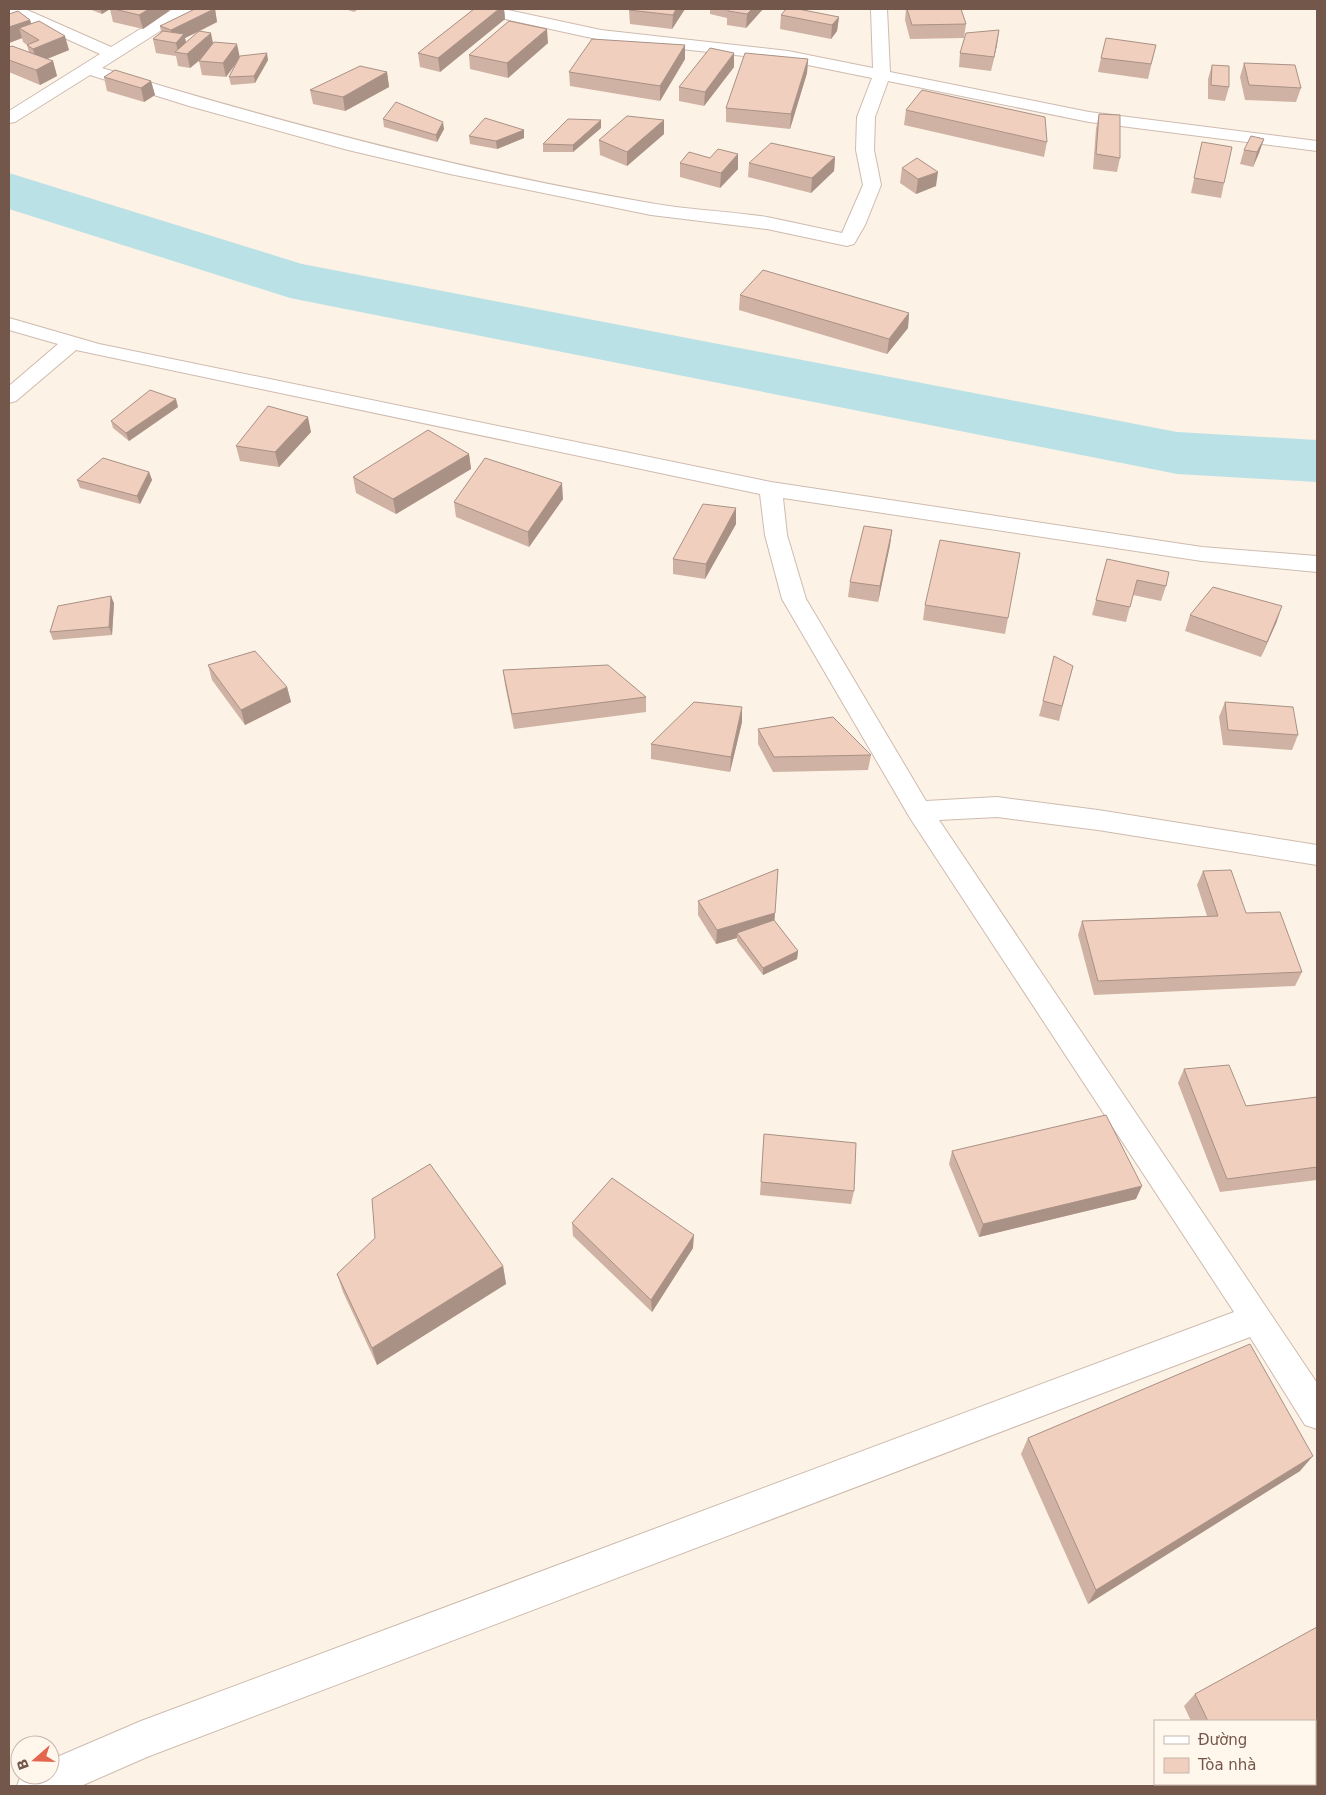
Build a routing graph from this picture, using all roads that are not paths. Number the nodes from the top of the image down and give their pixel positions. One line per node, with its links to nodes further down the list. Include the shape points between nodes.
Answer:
1 (12, 9): 5 (street)
2 (184, 9): 5 (street)
3 (482, 9): 7 (street, via 601,35 788,56)
4 (879, 9): 7 (street)
5 (113, 54): 6 (street)
6 (89, 69): 7 (street, via 195,102 450,169 651,209 767,223 846,240 856,225 872,186 865,150 866,117); 8 (street)
7 (882, 74): 9 (street, via 1089,117)
8 (9, 118)
9 (1317, 146)
10 (9, 324): 11 (street)
11 (72, 342): 12 (street); 13 (street)
12 (9, 397)
13 (771, 489): 14 (street, via 1202,554); 15 (street, via 776,535 794,599)
14 (1317, 564)
15 (919, 811): 16 (street, via 997,807); 17 (street)
16 (1317, 855)
17 (1257, 1319): 18 (street); 19 (street, via 141,1740)
18 (1317, 1413)
19 (36, 1786)

